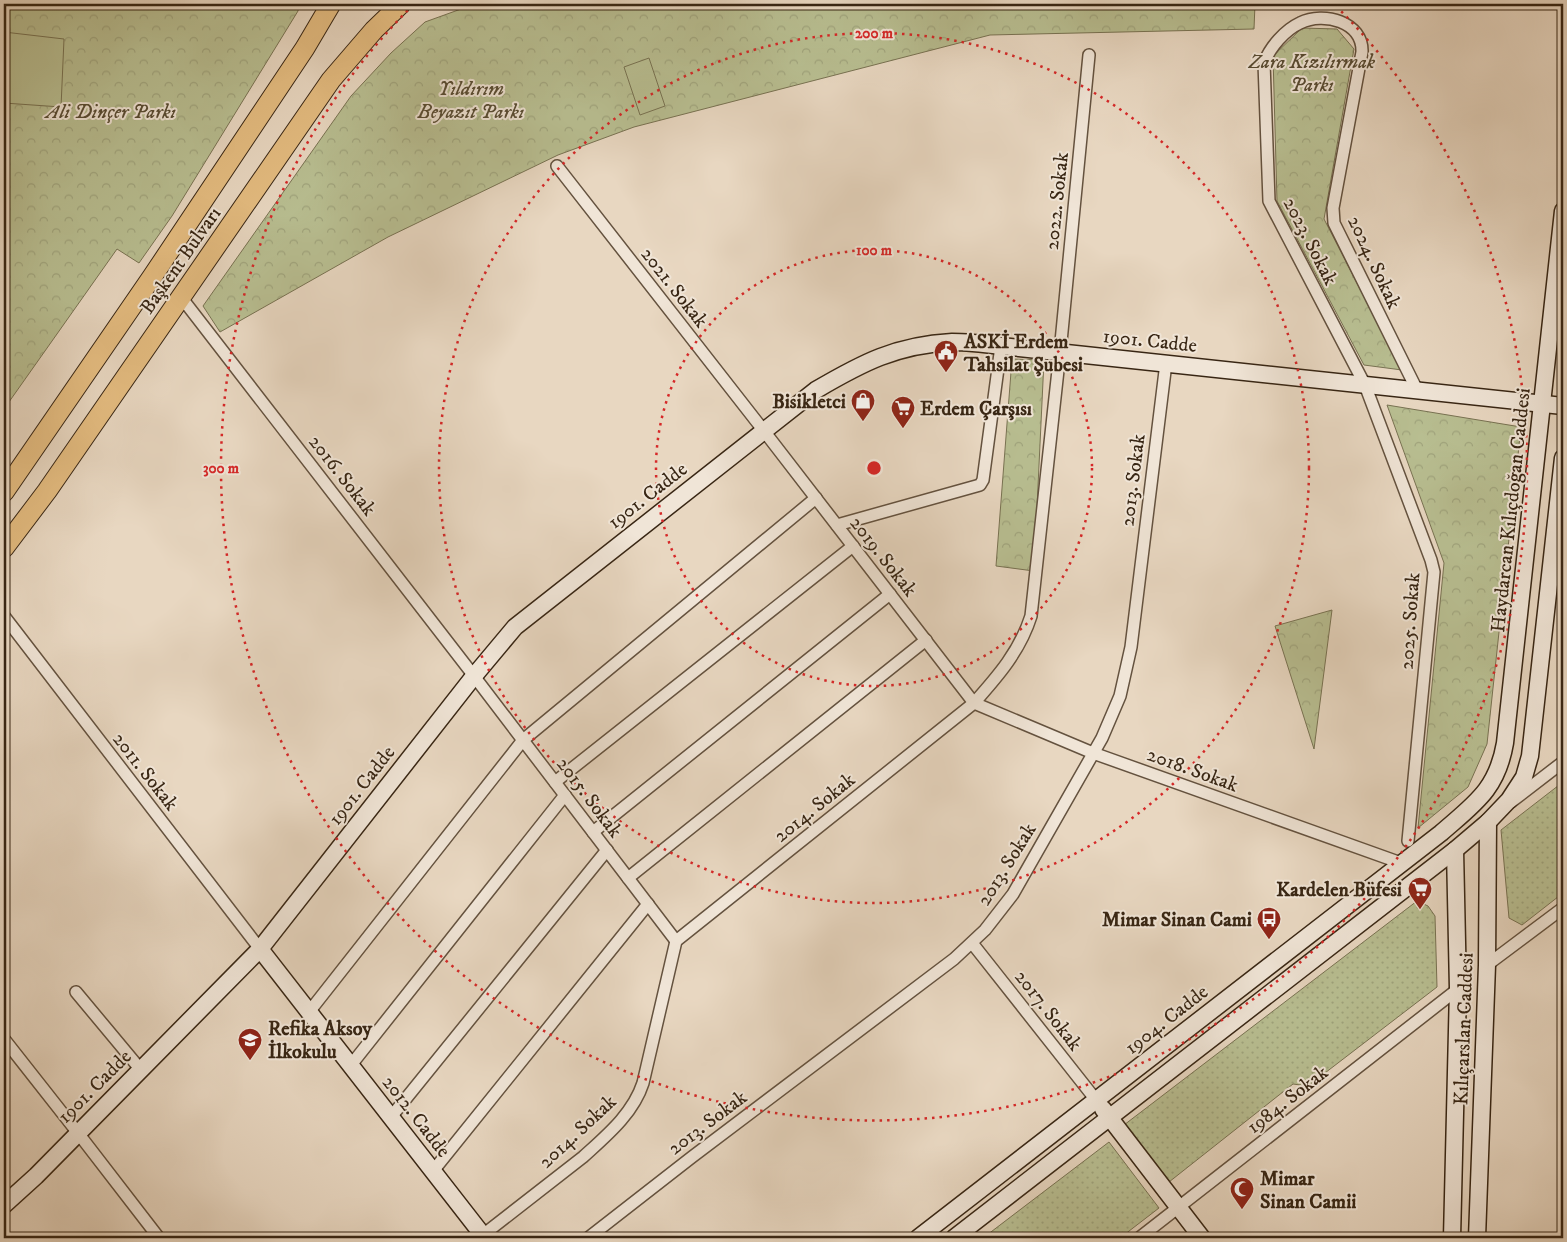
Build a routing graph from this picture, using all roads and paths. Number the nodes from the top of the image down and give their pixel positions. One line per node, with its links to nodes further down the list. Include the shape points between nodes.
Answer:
1 (331, 4): 17 (main road, Başkent Bulvarı, via 152,277)
2 (401, 4): 7 (main road, Başkent Bulvarı, via 331,80)
3 (1325, 18): 11 (street, 2023. Sokak, via 1301,23 1289,30 1264,63 1268,195); 12 (street, 2024. Sokak, via 1349,26 1363,45 1333,208 1334,223)
4 (1089, 55): 9 (street, 2022. Sokak)
5 (556, 166): 15 (street, 2021. Sokak)
6 (1563, 211): 13 (main road, Haydarcan Kılıçdoğan Caddesi)
7 (181, 297): 21 (main road, Başkent Bulvarı, via 47,492); 25 (street, 2016. Sokak)
8 (1001, 346): 9 (main road, 1901. Cadde); 15 (main road, 1901. Cadde, via 954,342 890,352 854,367 816,390); 19 (street, via 980,485)
9 (1060, 352): 10 (main road, 1901. Cadde); 26 (street, 2014. Sokak, via 1031,616 1017,650)
10 (1166, 363): 11 (main road, 1901. Cadde); 28 (street, 2013. Sokak, via 1131,647 1120,696)
11 (1365, 385): 12 (main road, 1901. Cadde); 36 (street, 2025. Sokak, via 1434,572)
12 (1417, 390): 13 (main road, 1901. Cadde)
13 (1543, 404): 14 (main road, 1901. Cadde); 32 (main road, Haydarcan Kılıçdoğan Caddesi, via 1504,749 1496,777)
14 (1563, 406)
15 (764, 431): 18 (street, 2019. Sokak); 25 (main road, 1901. Cadde, via 530,614)
16 (1563, 458): 33 (main road, via 1530,756 1517,789)
17 (4, 492)
18 (816, 498): 19 (street, 2019. Sokak); 27 (street)
19 (837, 525): 20 (street, 2019. Sokak)
20 (853, 546): 22 (street, 2019. Sokak); 30 (street)
21 (4, 548)
22 (890, 594): 24 (street, 2019. Sokak); 34 (street)
23 (4, 616): 45 (street, 2011. Sokak)
24 (926, 640): 26 (street, 2019. Sokak); 40 (street)
25 (474, 676): 27 (street, 2015. Sokak); 45 (main road, 1901. Cadde)
26 (974, 703): 28 (street, 2018. Sokak); 43 (street, 2014. Sokak)
27 (523, 740): 30 (street, 2015. Sokak); 49 (street)
28 (1093, 753): 39 (street, 2018. Sokak); 44 (street, 2013. Sokak, via 1013,894)
29 (1563, 762): 33 (street)
30 (556, 782): 31 (street, 2015. Sokak)
31 (565, 795): 34 (street, 2015. Sokak); 51 (street)
32 (1473, 804): 33 (main road); 35 (main road, Haydarcan Kılıçdoğan Caddesi)
33 (1493, 817): 38 (main road); 46 (main road, Kılıçarslan Caddesi)
34 (593, 832): 37 (street, 2015. Sokak)
35 (1441, 832): 38 (main road); 39 (main road, 1904. Cadde)
36 (1408, 841)
37 (607, 850): 40 (street, 2015. Sokak); 54 (street)
38 (1455, 850): 47 (main road, Kılıçarslan Caddesi); 55 (main road)
39 (1402, 863): 53 (main road, 1904. Cadde)
40 (628, 878): 41 (street, 2015. Sokak)
41 (648, 904): 43 (street, 2015. Sokak); 57 (street)
42 (1563, 908): 46 (street)
43 (676, 941): 60 (street, 2014. Sokak, via 642,1083 633,1105 583,1157)
44 (972, 942): 53 (street, 2017. Sokak); 62 (street, 2013. Sokak)
45 (260, 949): 49 (main road, 2012. Cadde); 52 (main road, 1901. Cadde)
46 (1487, 965): 68 (main road, Kılıçarslan Caddesi)
47 (1458, 989): 59 (street, 1984. Sokak); 67 (main road, Kılıçarslan Caddesi)
48 (76, 992): 52 (street)
49 (309, 1012): 51 (main road, 2012. Cadde)
50 (4, 1039): 56 (street)
51 (350, 1065): 54 (main road, 2012. Cadde)
52 (140, 1070): 56 (main road, 1901. Cadde)
53 (1096, 1100): 55 (main road); 63 (main road, 1904. Cadde)
54 (391, 1117): 57 (main road, 2012. Cadde)
55 (1110, 1118): 59 (main road); 64 (main road)
56 (78, 1132): 58 (main road, 1901. Cadde); 61 (street)
57 (433, 1171): 60 (main road, 2012. Cadde)
58 (4, 1205)
59 (1178, 1208): 65 (street, 1984. Sokak); 66 (main road)
60 (483, 1237)
61 (159, 1238)
62 (588, 1238)
63 (918, 1238)
64 (954, 1238)
65 (1139, 1238)
66 (1202, 1238)
67 (1452, 1238)
68 (1477, 1238)

